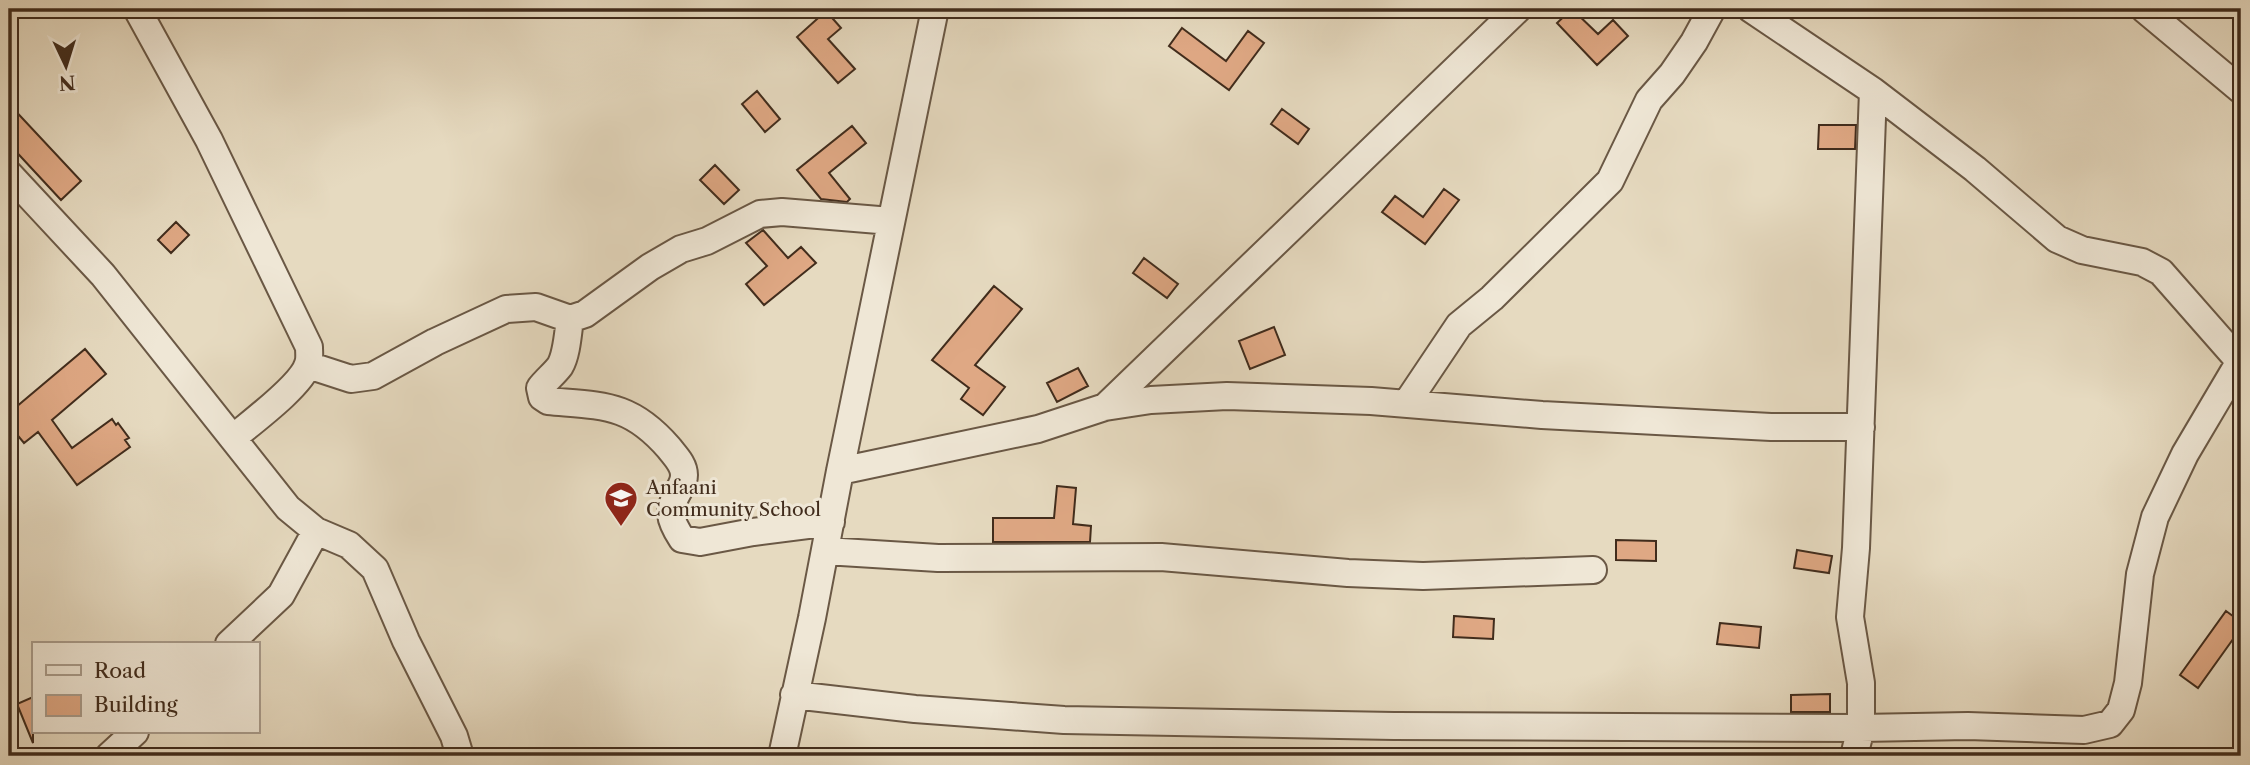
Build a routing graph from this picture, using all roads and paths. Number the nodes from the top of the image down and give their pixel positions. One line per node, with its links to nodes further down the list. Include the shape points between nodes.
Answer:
1 (138, 9): 13 (street, via 209,140 309,347)
2 (935, 9): 10 (street)
3 (1518, 9): 15 (street)
4 (1712, 9): 14 (street, via 1672,74 1649,100 1610,181 1459,325)
5 (1751, 9): 8 (street)
6 (2144, 9): 7 (street)
7 (2241, 90)
8 (1873, 91): 12 (street, via 2057,239 2082,250 2142,262 2161,272); 16 (street)
9 (9, 174): 17 (street, via 103,275)
10 (891, 221): 11 (street, via 760,214 681,249 585,314); 18 (street)
11 (570, 319): 13 (street, via 536,307 506,309 373,376 351,379); 19 (street, via 560,366 540,388 542,397 602,406 633,416 652,429 685,472 670,509 672,524 682,539 700,541)
12 (2240, 362): 25 (street, via 2185,454 2155,517 2140,574 2128,683 2121,710 2110,724 2084,730)
13 (308, 365): 17 (street, via 282,397)
14 (1406, 404): 15 (street, via 1227,396); 16 (street, via 1771,427)
15 (1105, 407): 18 (street, via 1038,429)
16 (1861, 427): 25 (street, via 1850,617 1861,683)
17 (234, 437): 20 (street, via 288,508)
18 (840, 471): 19 (street)
19 (831, 522): 21 (street)
20 (316, 531): 23 (street, via 281,595); 28 (street, via 349,545 375,569)
21 (825, 551): 22 (street, via 939,558 1161,557 1423,576); 24 (street)
22 (1593, 570)
23 (231, 642)
24 (794, 695): 25 (street, via 1064,720); 29 (street)
25 (1861, 728): 30 (street)
26 (133, 734): 27 (street)
27 (109, 756)
28 (460, 756)
29 (782, 756)
30 (1854, 756)

